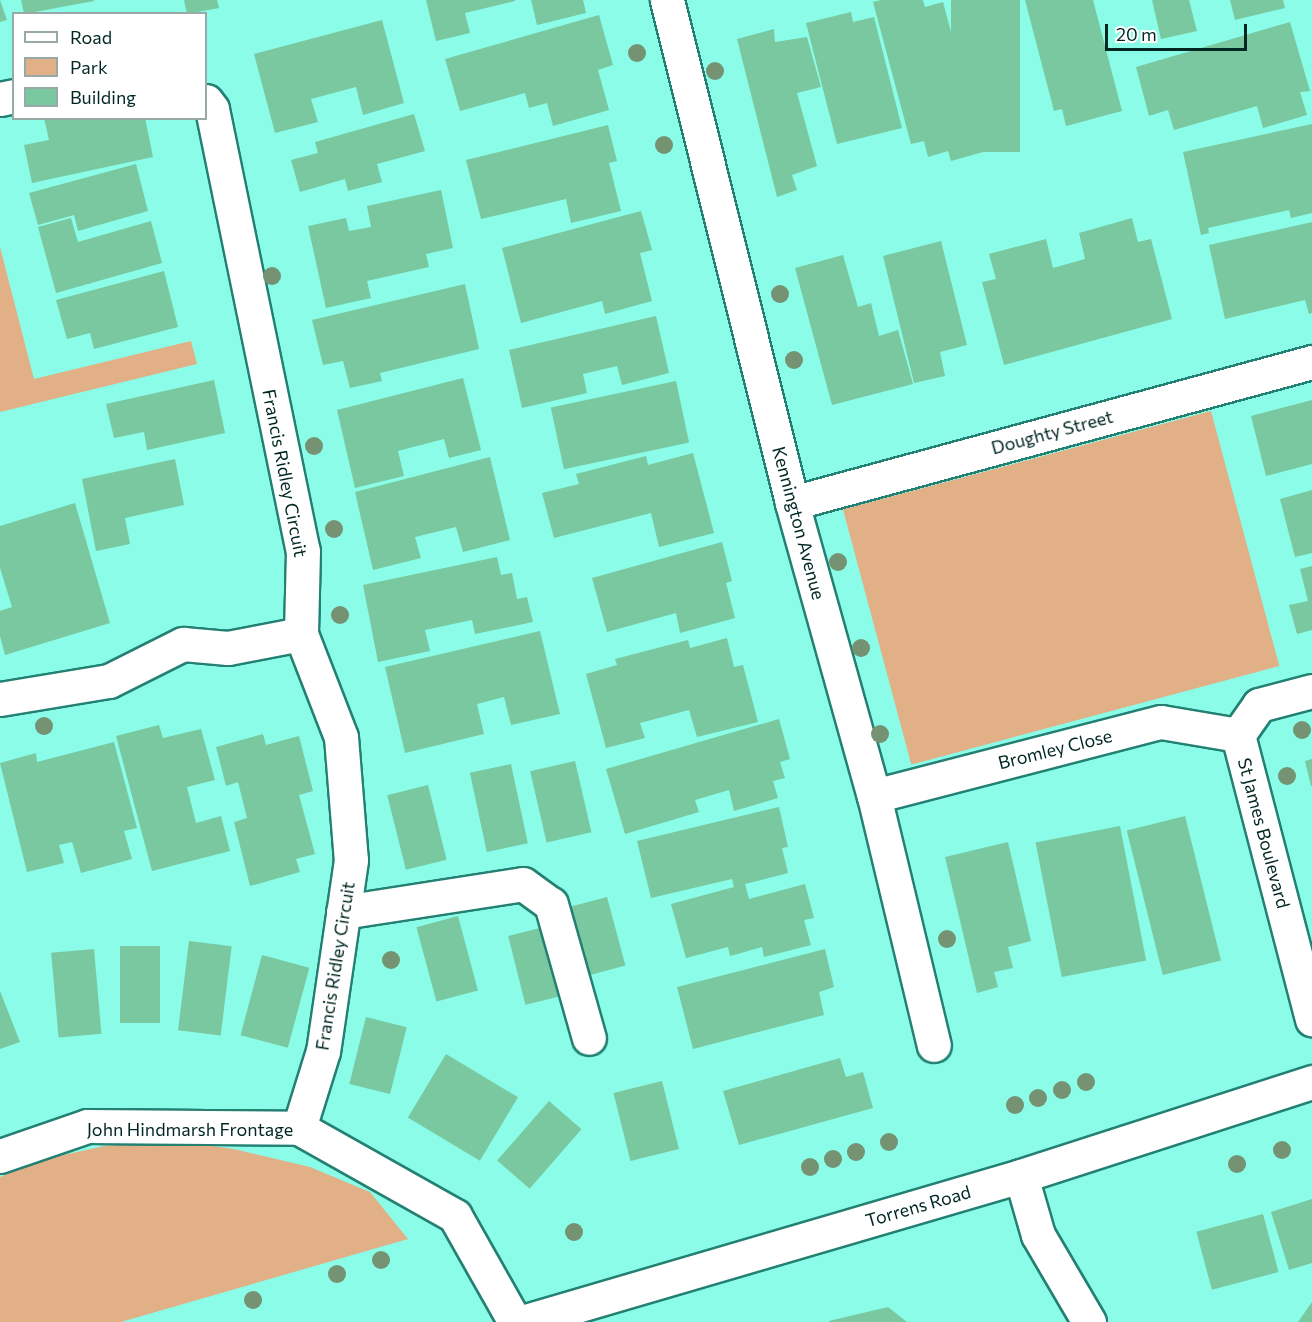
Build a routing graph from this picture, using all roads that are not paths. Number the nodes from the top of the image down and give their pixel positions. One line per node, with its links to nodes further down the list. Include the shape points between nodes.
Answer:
1 (666, 0): 4 (street, Kennington Avenue)
2 (207, 102): 5 (street, Francis Ridley Circuit, via 212,108 303,551)
3 (1312, 362): 4 (street, Doughty Street)
4 (792, 503): 9 (street, Kennington Avenue)
5 (301, 634): 7 (street, via 228,648 183,644 109,681); 10 (street, Francis Ridley Circuit, via 341,737 351,860)
6 (1312, 690): 8 (street, St James Boulevard, via 1259,705)
7 (0, 699)
8 (1238, 735): 9 (street, Bromley Close, via 1161,722); 11 (street, St James Boulevard)
9 (874, 796): 13 (street, Kennington Avenue)
10 (343, 912): 12 (street, via 523,884 551,904); 15 (street, Francis Ridley Circuit, via 323,1051)
11 (1312, 1020)
12 (589, 1038)
13 (934, 1045)
14 (1312, 1082): 17 (street, Torrens Road)
15 (299, 1128): 16 (street, John Hindmarsh Frontage, via 87,1126); 18 (street, John Hindmarsh Frontage, via 455,1216)
16 (0, 1156)
17 (1021, 1176): 19 (street, Torrens Road); 20 (street, via 1038,1234)
18 (515, 1322)
19 (522, 1322)
20 (1089, 1322)

